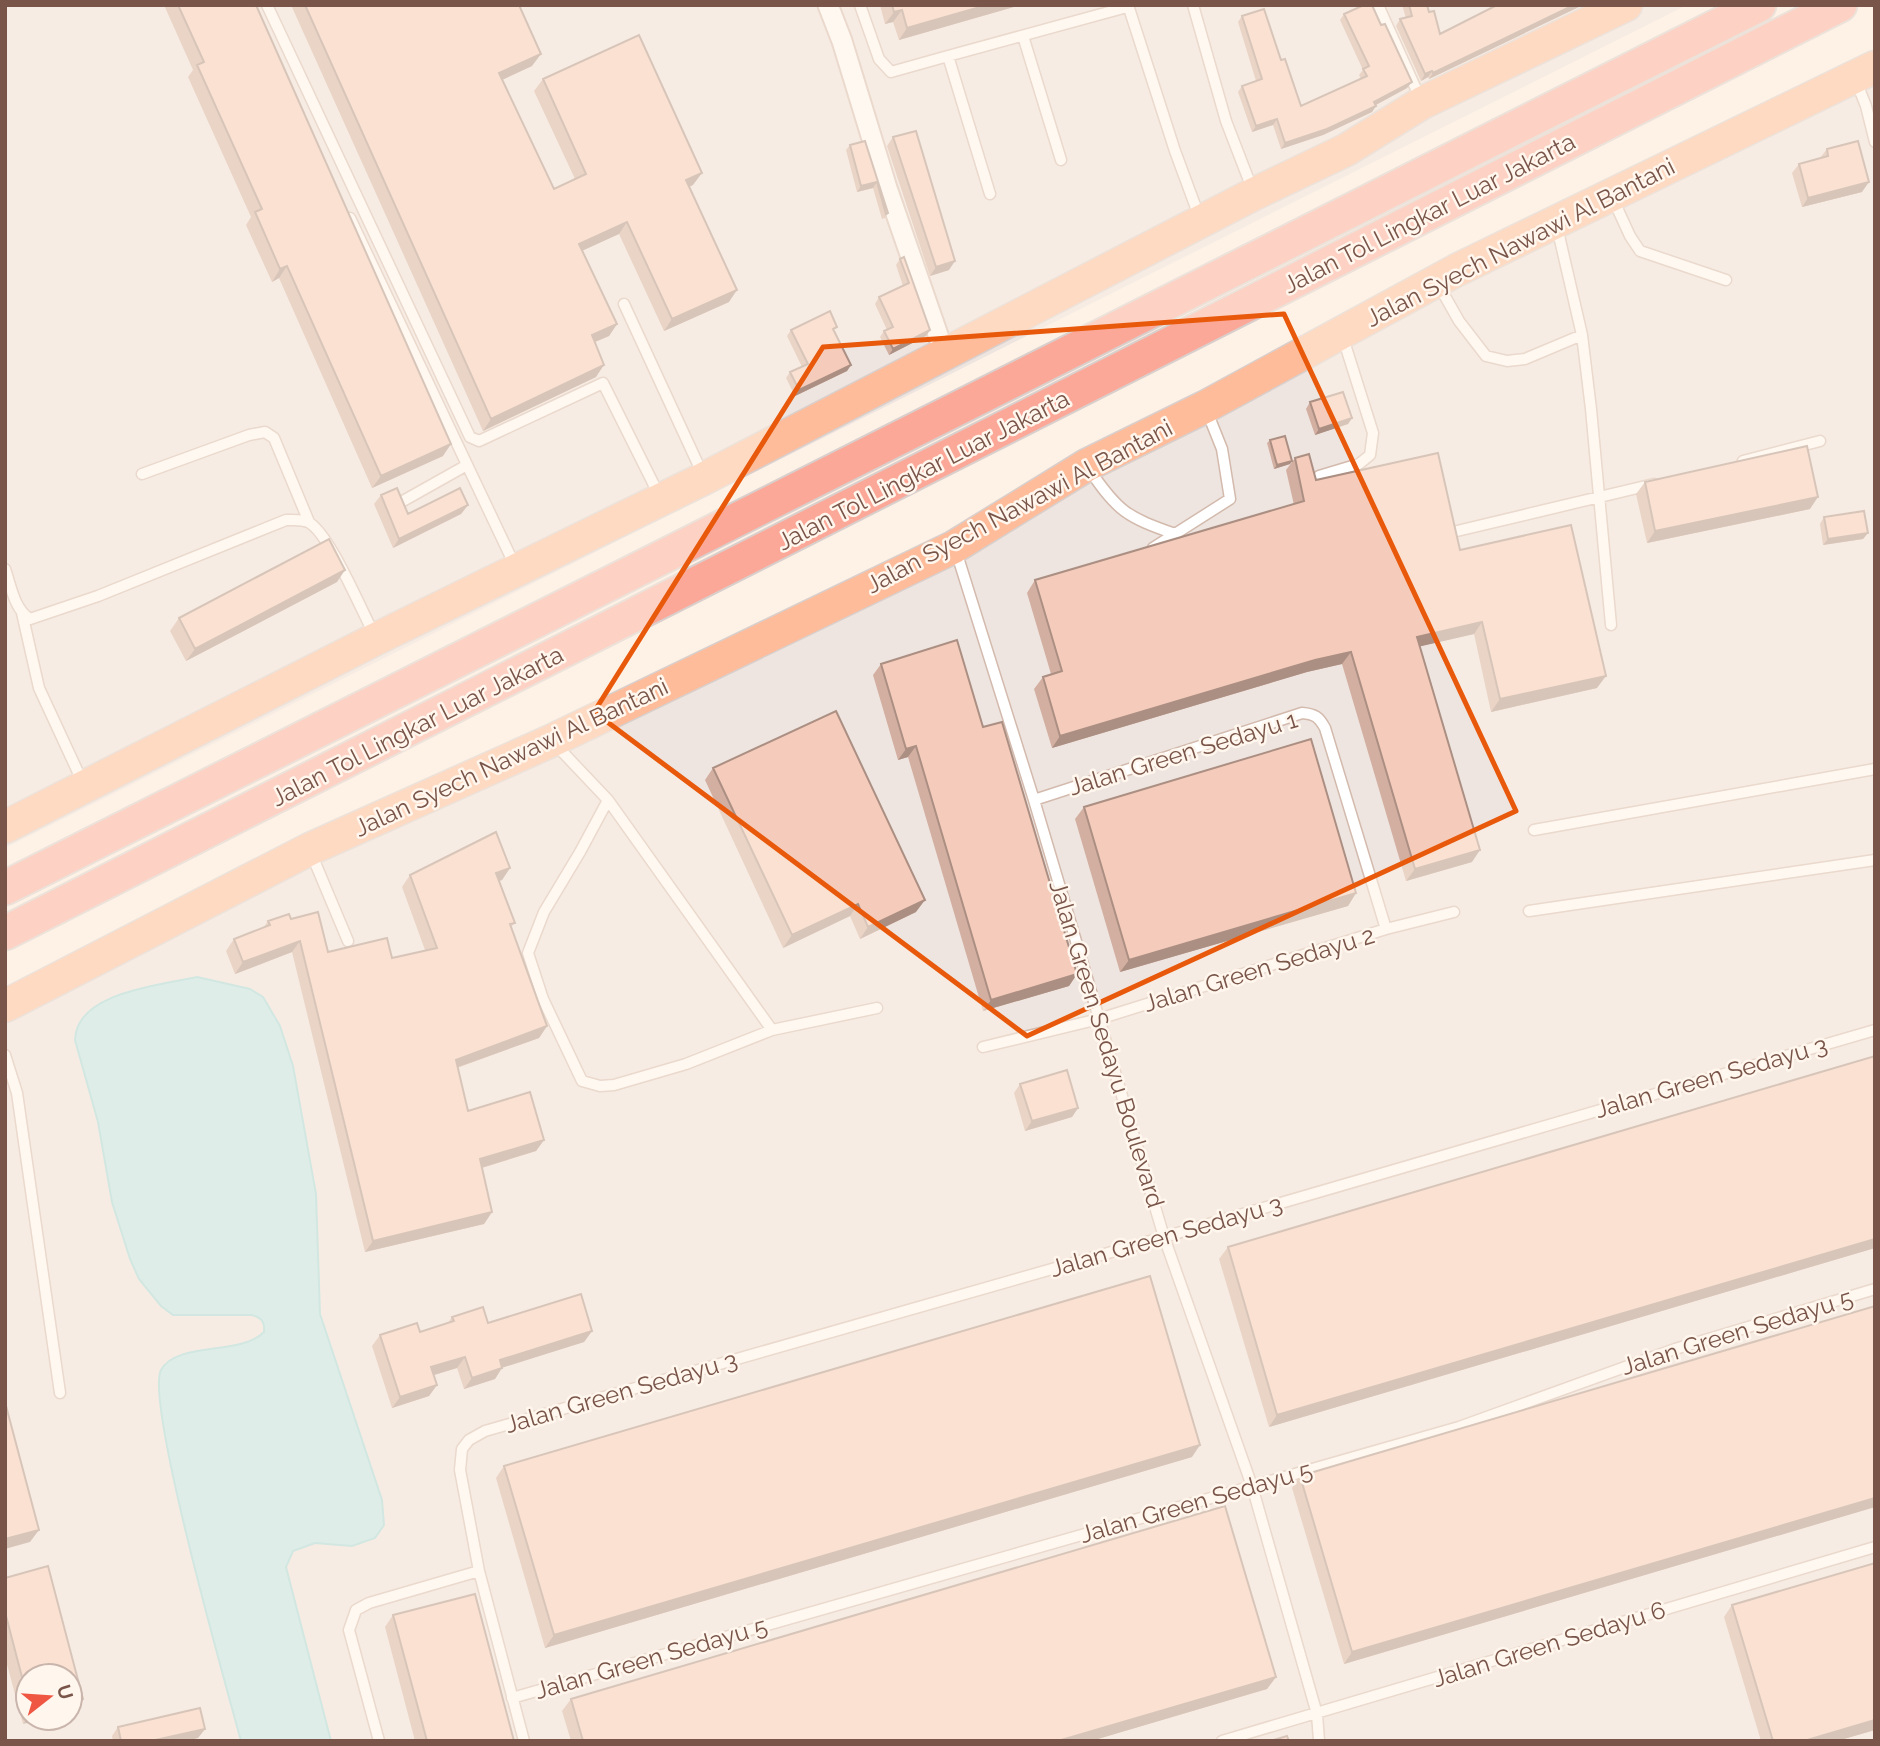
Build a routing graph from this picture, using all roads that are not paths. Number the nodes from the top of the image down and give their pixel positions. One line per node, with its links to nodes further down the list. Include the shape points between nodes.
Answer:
1 (267, 5): 38 (lane, via 470,437 479,441 603,383)
2 (828, 5): 27 (street)
3 (860, 5): 11 (lane, via 879,59 891,72)
4 (1193, 5): 17 (lane, via 1226,121)
5 (1378, 5): 13 (lane)
6 (1626, 5): 13 (highway)
7 (1759, 5): 59 (highway, Jalan Tol Lingkar Luar Jakarta)
8 (1840, 5): 62 (highway, Jalan Tol Lingkar Luar Jakarta)
9 (1127, 6): 10 (lane); 21 (lane)
10 (1023, 36): 11 (lane); 15 (lane)
11 (948, 56): 16 (lane)
12 (1865, 72): 14 (lane, via 1866,106); 18 (highway, Jalan Syech Nawawi Al Bantani)
13 (1422, 103): 17 (highway, via 1346,150)
14 (1875, 142)
15 (1061, 160)
16 (990, 194)
17 (1254, 194): 21 (highway)
18 (1611, 195): 20 (highway, Jalan Syech Nawawi Al Bantani); 22 (lane, via 1640,251)
19 (344, 204): 31 (lane)
20 (1556, 222): 23 (highway, Jalan Syech Nawawi Al Bantani); 26 (lane)
21 (1201, 223): 27 (highway)
22 (1726, 280)
23 (1437, 281): 25 (highway, Jalan Syech Nawawi Al Bantani); 26 (lane, via 1486,356 1525,359)
24 (624, 304): 35 (lane)
25 (1341, 332): 28 (highway, Jalan Syech Nawawi Al Bantani); 34 (lane, via 1374,433 1370,455 1359,464)
26 (1582, 335): 37 (lane)
27 (945, 355): 35 (highway)
28 (1205, 407): 32 (highway, Jalan Syech Nawawi Al Bantani); 42 (lane, via 1222,449 1231,496)
29 (1820, 441): 30 (lane)
30 (1734, 463)
31 (467, 465): 39 (lane); 46 (lane)
32 (1087, 465): 42 (lane, via 1111,501 1136,520); 43 (highway, Jalan Syech Nawawi Al Bantani)
33 (142, 474): 40 (lane, via 265,432 274,438)
34 (1319, 476)
35 (705, 478): 38 (highway)
36 (1661, 482): 37 (lane)
37 (1600, 497): 41 (lane); 48 (lane)
38 (662, 500): 46 (highway)
39 (403, 501)
40 (309, 522): 47 (lane, via 286,520 53,613 30,619); 49 (lane, via 328,542)
41 (1457, 531)
42 (1175, 534): 44 (lane)
43 (954, 547): 50 (highway, Jalan Syech Nawawi Al Bantani); 54 (lane, Jalan Green Sedayu Boulevard)
44 (1153, 548)
45 (5, 569): 47 (lane)
46 (518, 571): 49 (highway)
47 (22, 613): 52 (lane, via 39,688)
48 (1611, 625)
49 (376, 639): 52 (highway)
50 (551, 741): 53 (lane); 57 (highway, Jalan Syech Nawawi Al Bantani)
51 (1875, 769): 56 (lane)
52 (85, 787): 55 (highway)
53 (608, 800): 68 (lane); 68 (lane, via 544,912 528,953 543,999 582,1081 614,1085 686,1064)
54 (1034, 800): 63 (lane, Jalan Green Sedayu 1, via 1302,713 1314,714 1325,728); 67 (lane, Jalan Green Sedayu Boulevard)
55 (5, 827)
56 (1534, 830)
57 (310, 849): 64 (lane); 65 (highway, Jalan Syech Nawawi Al Bantani)
58 (1875, 860): 60 (lane)
59 (7, 887)
60 (1529, 911)
61 (1454, 912): 63 (lane, Jalan Green Sedayu 2)
62 (19, 927)
63 (1387, 929): 67 (lane, Jalan Green Sedayu 2)
64 (348, 941)
65 (5, 1006)
66 (877, 1008): 68 (lane)
67 (1099, 1019): 70 (lane, Jalan Green Sedayu 2); 72 (lane, Jalan Green Sedayu Boulevard)
68 (772, 1030)
69 (1875, 1030): 72 (lane, Jalan Green Sedayu 3)
70 (983, 1046)
71 (5, 1055): 74 (lane, via 18,1093)
72 (1164, 1237): 75 (lane, Jalan Green Sedayu Boulevard); 77 (lane, Jalan Green Sedayu 3, via 485,1432 462,1449 460,1470)
73 (1875, 1289): 75 (lane, Jalan Green Sedayu 5, via 1675,1349 1459,1427)
74 (60, 1392)
75 (1252, 1486): 78 (lane, Jalan Green Sedayu 5); 79 (lane, Jalan Green Sedayu Boulevard)
76 (1875, 1547): 79 (lane, Jalan Green Sedayu 6)
77 (479, 1571): 78 (lane); 80 (lane, via 356,1610 349,1630)
78 (512, 1698): 81 (lane)
79 (1317, 1714): 82 (lane, Jalan Green Sedayu 6); 83 (lane, Jalan Green Sedayu Boulevard)
80 (379, 1741)
81 (524, 1741)
82 (1222, 1741)
83 (1319, 1741)

